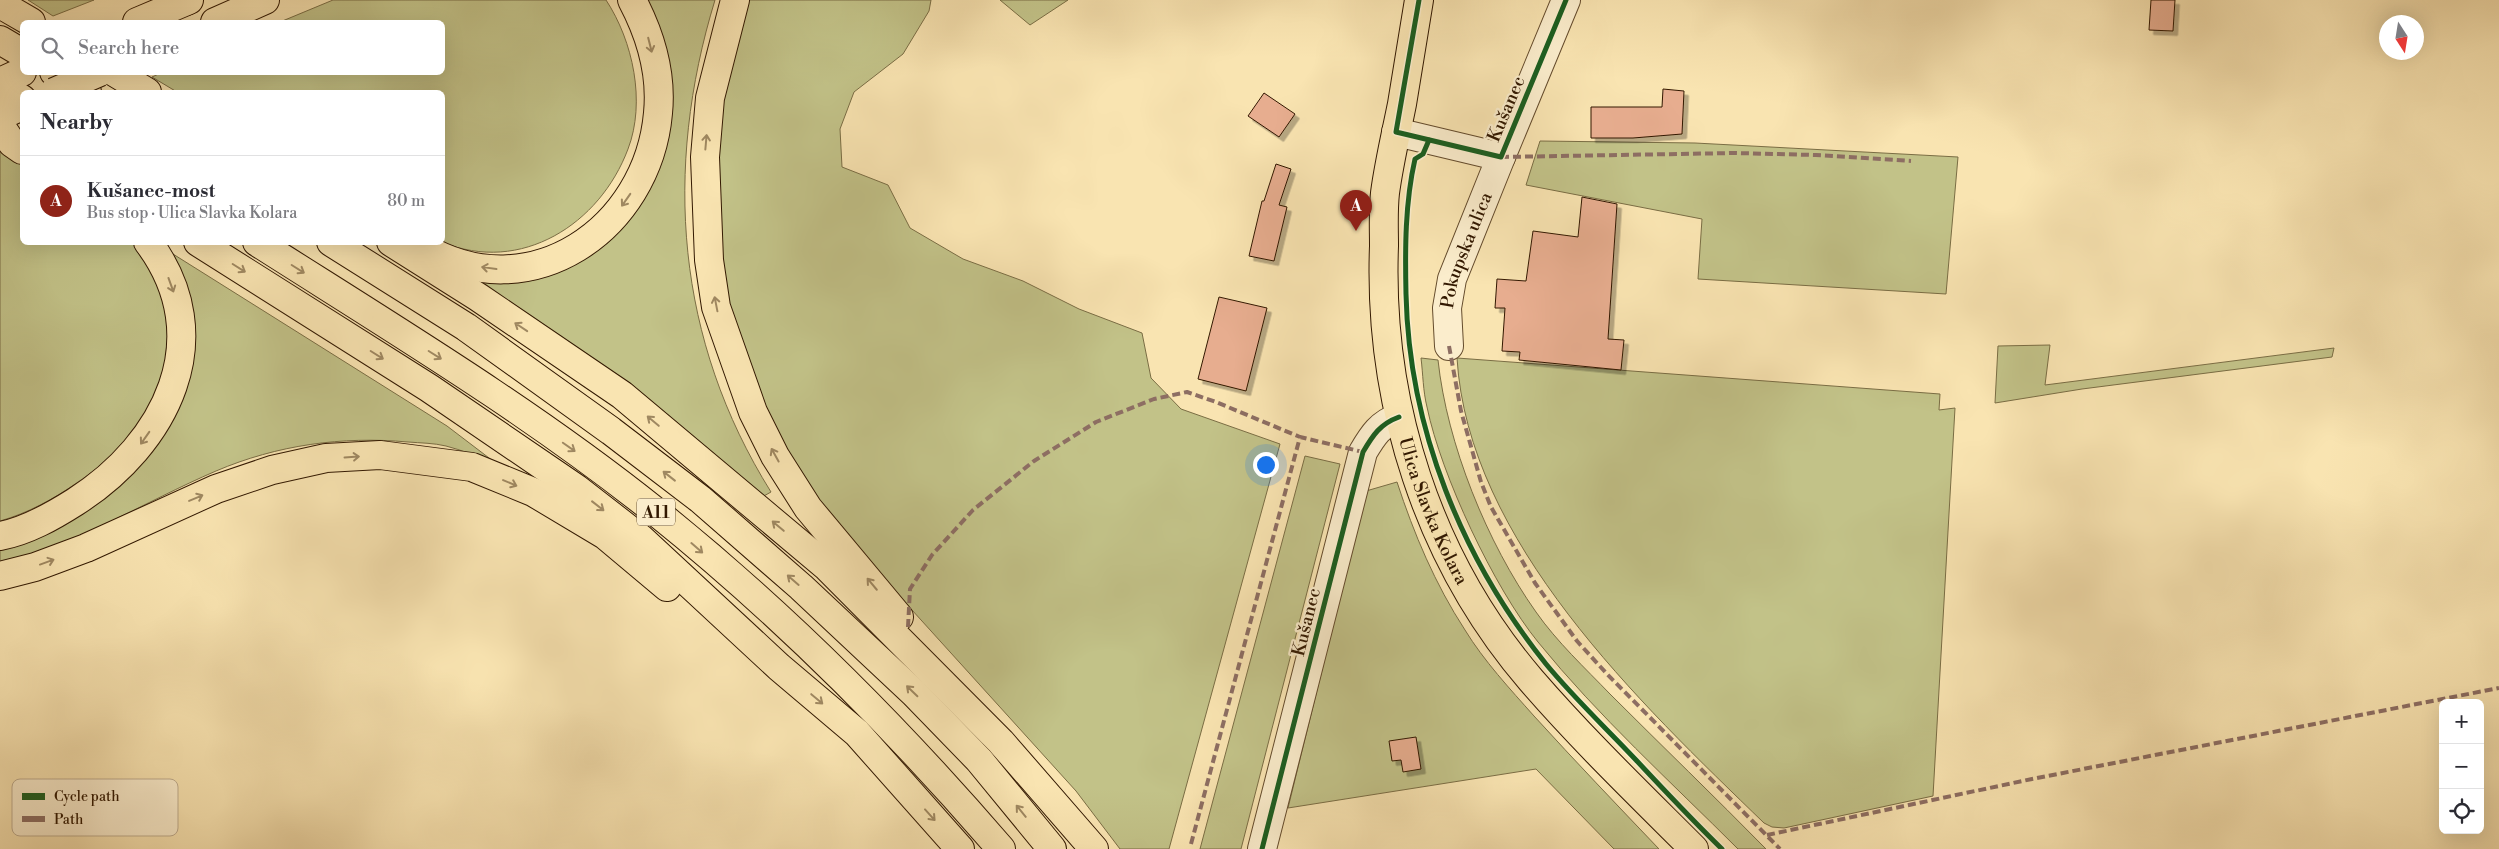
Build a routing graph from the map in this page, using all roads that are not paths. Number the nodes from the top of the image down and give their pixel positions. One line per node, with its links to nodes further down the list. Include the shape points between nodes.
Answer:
1 (188, 0): 9 (main road)
2 (265, 0): 10 (main road)
3 (632, 0): 35 (main road, one-way to 35, via 646,27 658,74 658,113 650,152 635,187 610,224 570,253 533,267 492,270 440,258)
4 (735, 0): 41 (main road, one-way to 4, via 994,718 908,627 808,508 775,456 734,363 716,307 705,157 710,98)
5 (1419, 0): 26 (main road, Ulica Slavka Kolara)
6 (1566, 0): 29 (street, Kušanec)
7 (0, 4): 8 (main road)
8 (28, 20)
9 (142, 20)
10 (220, 20)
11 (0, 40): 12 (main road)
12 (20, 52)
13 (20, 73): 17 (main road)
14 (59, 75): 20 (main road)
15 (93, 75): 19 (main road, bridge)
16 (119, 75): 21 (main road)
17 (0, 82)
18 (0, 86): 22 (main road)
19 (59, 90)
20 (84, 90)
21 (144, 90)
22 (20, 98)
23 (20, 107): 24 (main road)
24 (0, 116)
25 (0, 123): 27 (main road); 28 (main road, via 12,143)
26 (1396, 132): 29 (street, Kušanec); 37 (main road, Ulica Slavka Kolara, via 1385,194 1383,294 1386,341)
27 (20, 134)
28 (20, 149)
29 (1501, 157): 36 (street, Pokupska ulica, via 1452,279 1447,308)
30 (150, 245): 38 (main road, one-way to 38, via 163,263 179,305 182,340 176,376 160,417 134,454 97,488 53,516)
31 (203, 245): 40 (main road, one-way to 40, via 429,388 577,489 640,538)
32 (261, 245): 43 (main road, A11, one-way to 43, via 446,362 655,511 779,619 887,722)
33 (336, 245): 44 (main road, A11, one-way to 33, via 978,760 914,693 801,587 700,499 466,328)
34 (396, 245): 41 (main road, one-way to 34, via 826,566 622,395)
35 (420, 245)
36 (1450, 346)
37 (1399, 417): 46 (street, Kušanec, via 1386,422 1373,434 1363,452); 47 (main road, Ulica Slavka Kolara, via 1429,510 1457,572 1491,626 1531,679)
38 (0, 536)
39 (0, 576): 40 (main road, one-way to 40, via 86,548 216,489 272,470 326,458 380,455 428,460 472,466 533,492 605,535 722,633 755,656)
40 (780, 667): 42 (main road, one-way to 42, via 857,733)
41 (1001, 742): 45 (main road)
42 (960, 849)
43 (1001, 849)
44 (1052, 849)
45 (1094, 849)
46 (1262, 849)
47 (1694, 849)

